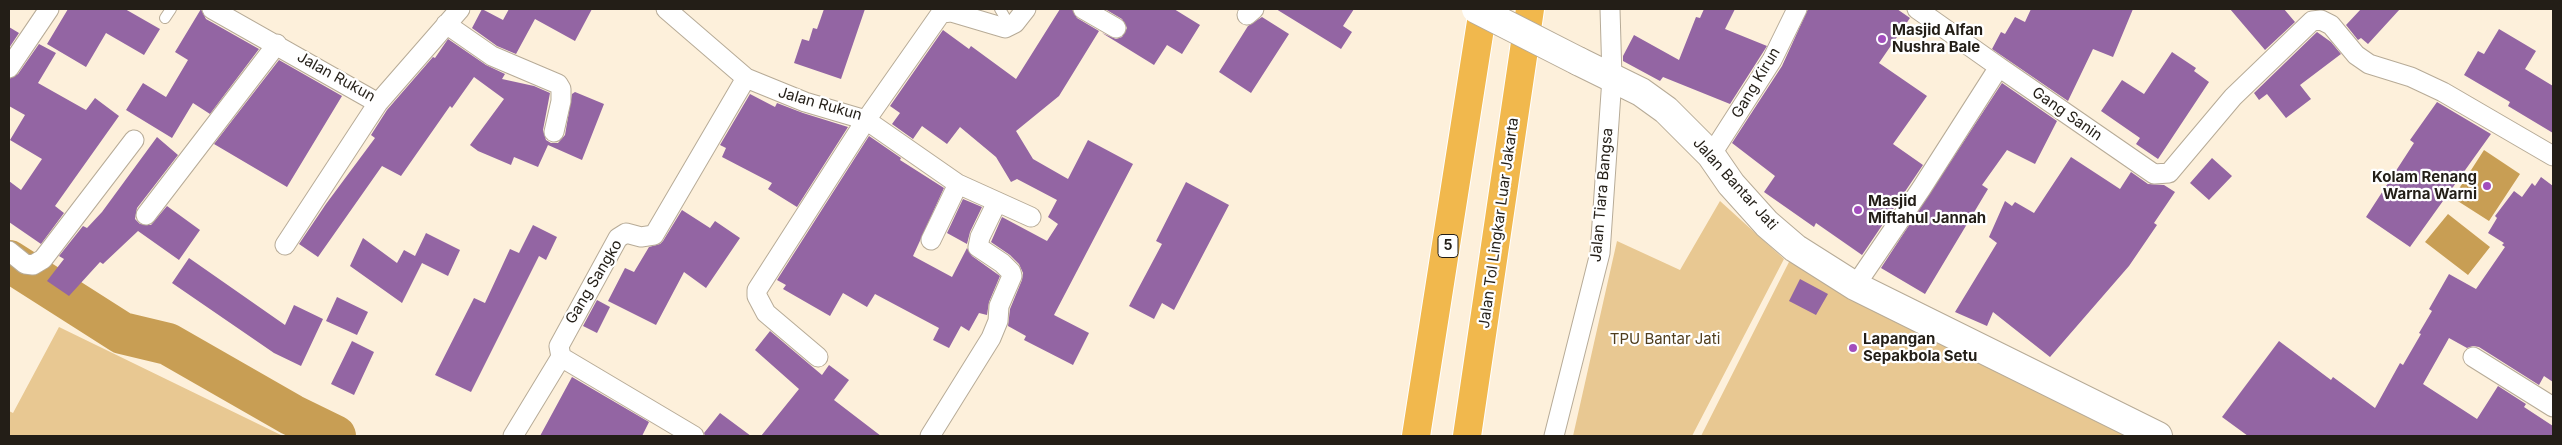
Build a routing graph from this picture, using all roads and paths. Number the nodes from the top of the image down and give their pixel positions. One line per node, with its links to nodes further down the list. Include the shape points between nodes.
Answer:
1 (49, 9): 21 (street)
2 (171, 9): 15 (lane)
3 (460, 9): 16 (street, Jalan Rukun)
4 (666, 9): 22 (street, Jalan Rukun)
5 (1000, 9): 17 (lane)
6 (1026, 9): 17 (street)
7 (1084, 9): 18 (street)
8 (1476, 9): 23 (street, Jalan Bantar Jati, bridge)
9 (1483, 9): 45 (highway, 5)
10 (1530, 9): 46 (highway, Jalan Tol Lingkar Luar Jakarta)
11 (1610, 9): 23 (street, Jalan Tiara Bangsa, via 1608,28)
12 (1797, 9): 28 (street, Gang Kirun, via 1772,60)
13 (1917, 9): 20 (street, Gang Sanin)
14 (218, 10): 19 (street, Jalan Rukun)
15 (165, 18)
16 (446, 24): 24 (street, Jalan Rukun); 26 (street, via 492,56 558,84 562,101)
17 (1010, 26): 25 (street, Jalan Rukun, via 999,28 942,12)
18 (1116, 28)
19 (277, 44): 24 (street, Jalan Rukun); 32 (street)
20 (1999, 67): 29 (street, Gang Sanin, via 2154,174 2169,173 2233,97 2316,20 2327,23 2356,55 2369,64 2411,77 2443,92); 37 (street)
21 (9, 68)
22 (746, 78): 25 (street, Jalan Rukun, via 805,102); 38 (street, Gang Sangko, via 654,235 641,237 626,233 618,238 561,339)
23 (1612, 78): 28 (street, Jalan Bantar Jati, via 1653,100); 47 (street, Jalan Tiara Bangsa, via 1600,254)
24 (378, 103): 35 (street)
25 (866, 120): 30 (street); 39 (street, via 757,290 766,313)
26 (554, 132)
27 (134, 140): 36 (street, via 42,259 25,264)
28 (1711, 155): 37 (street, Jalan Bantar Jati, via 1730,184 1767,224 1795,248)
29 (2553, 156)
30 (958, 184): 31 (street); 34 (street)
31 (997, 202): 33 (street); 44 (street, via 977,245 1008,268 1012,276 999,306 998,321 991,338)
32 (146, 215)
33 (1030, 217)
34 (931, 240)
35 (285, 245)
36 (9, 251)
37 (1855, 286): 48 (street, Jalan Bantar Jati)
38 (561, 357): 42 (street); 43 (street)
39 (818, 357)
40 (2473, 357): 41 (street)
41 (2553, 407)
42 (513, 436)
43 (694, 436)
44 (930, 436)
45 (1416, 436)
46 (1467, 436)
47 (1554, 436)
48 (2158, 436)

